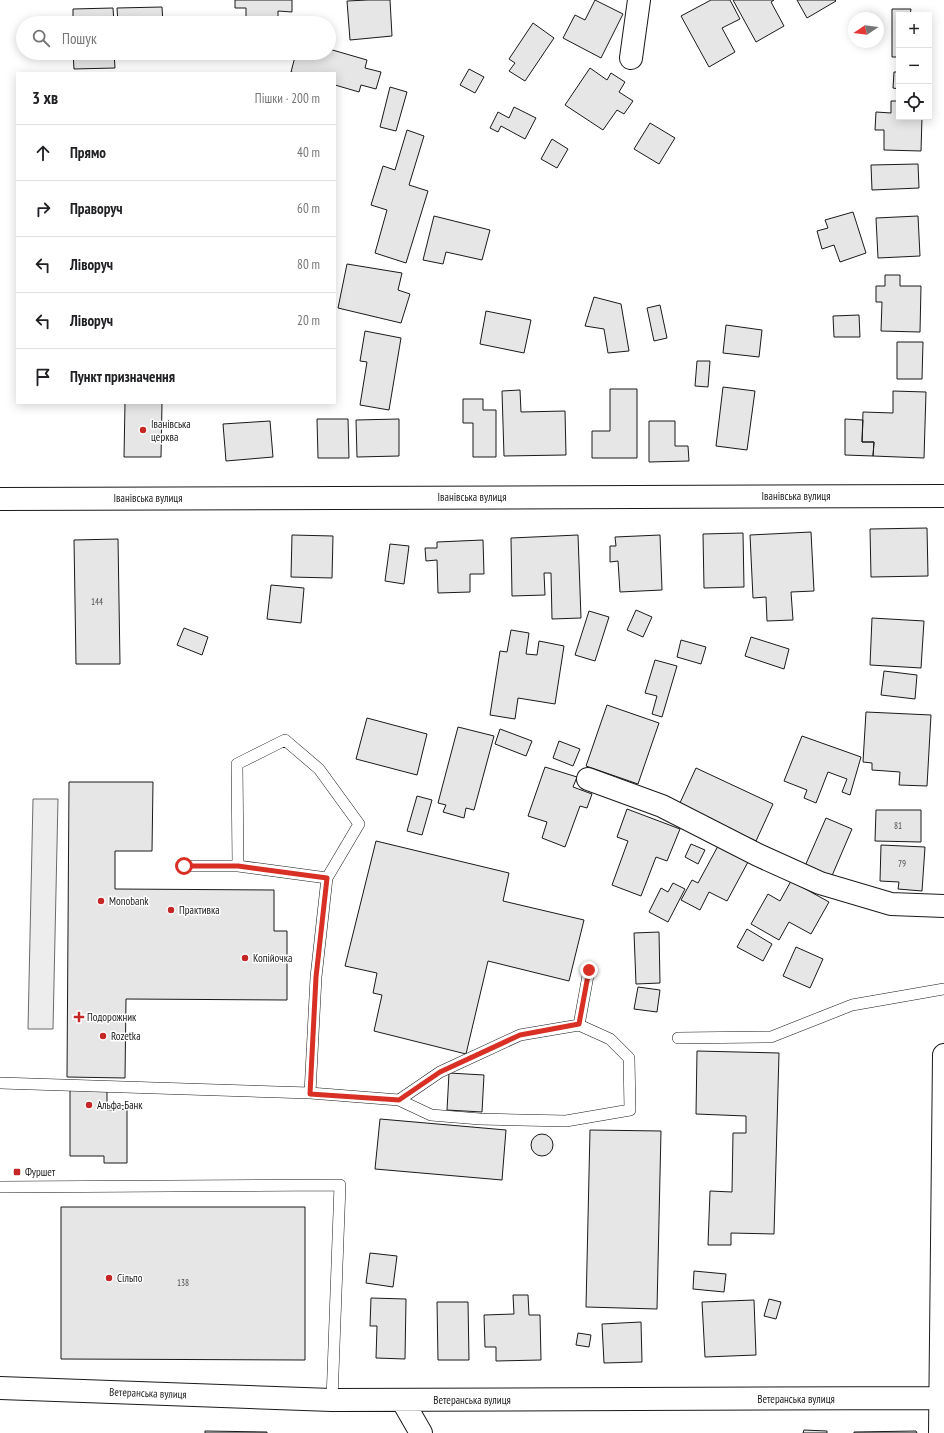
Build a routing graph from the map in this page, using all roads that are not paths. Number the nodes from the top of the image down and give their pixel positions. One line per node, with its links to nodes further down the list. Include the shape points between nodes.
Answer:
1 (639, 0): 2 (street)
2 (631, 58)
3 (944, 496): 4 (street, Іванівська вулиця)
4 (0, 499)
5 (588, 779): 9 (street, via 662,806 820,883 891,904)
6 (184, 866): 7 (lane)
7 (238, 866): 8 (lane); 8 (lane, via 237,764 285,740 318,769 359,824)
8 (327, 878): 16 (lane, via 316,977)
9 (944, 906)
10 (589, 970): 12 (lane)
11 (944, 990): 13 (lane, via 852,1005 771,1037)
12 (579, 1024): 17 (lane, via 520,1035 440,1072); 17 (lane, via 610,1038 629,1058 630,1110 566,1121 480,1119 431,1115)
13 (678, 1038)
14 (944, 1055): 20 (street)
15 (0, 1083): 16 (lane)
16 (310, 1094): 17 (lane)
17 (399, 1100)
18 (0, 1186): 21 (lane, via 340,1185)
19 (0, 1388): 21 (street, Ветеранська вулиця)
20 (942, 1398): 22 (street, Ветеранська вулиця); 24 (street)
21 (332, 1400): 22 (street, Ветеранська вулиця)
22 (402, 1400): 23 (street)
23 (421, 1433)
24 (940, 1433)

